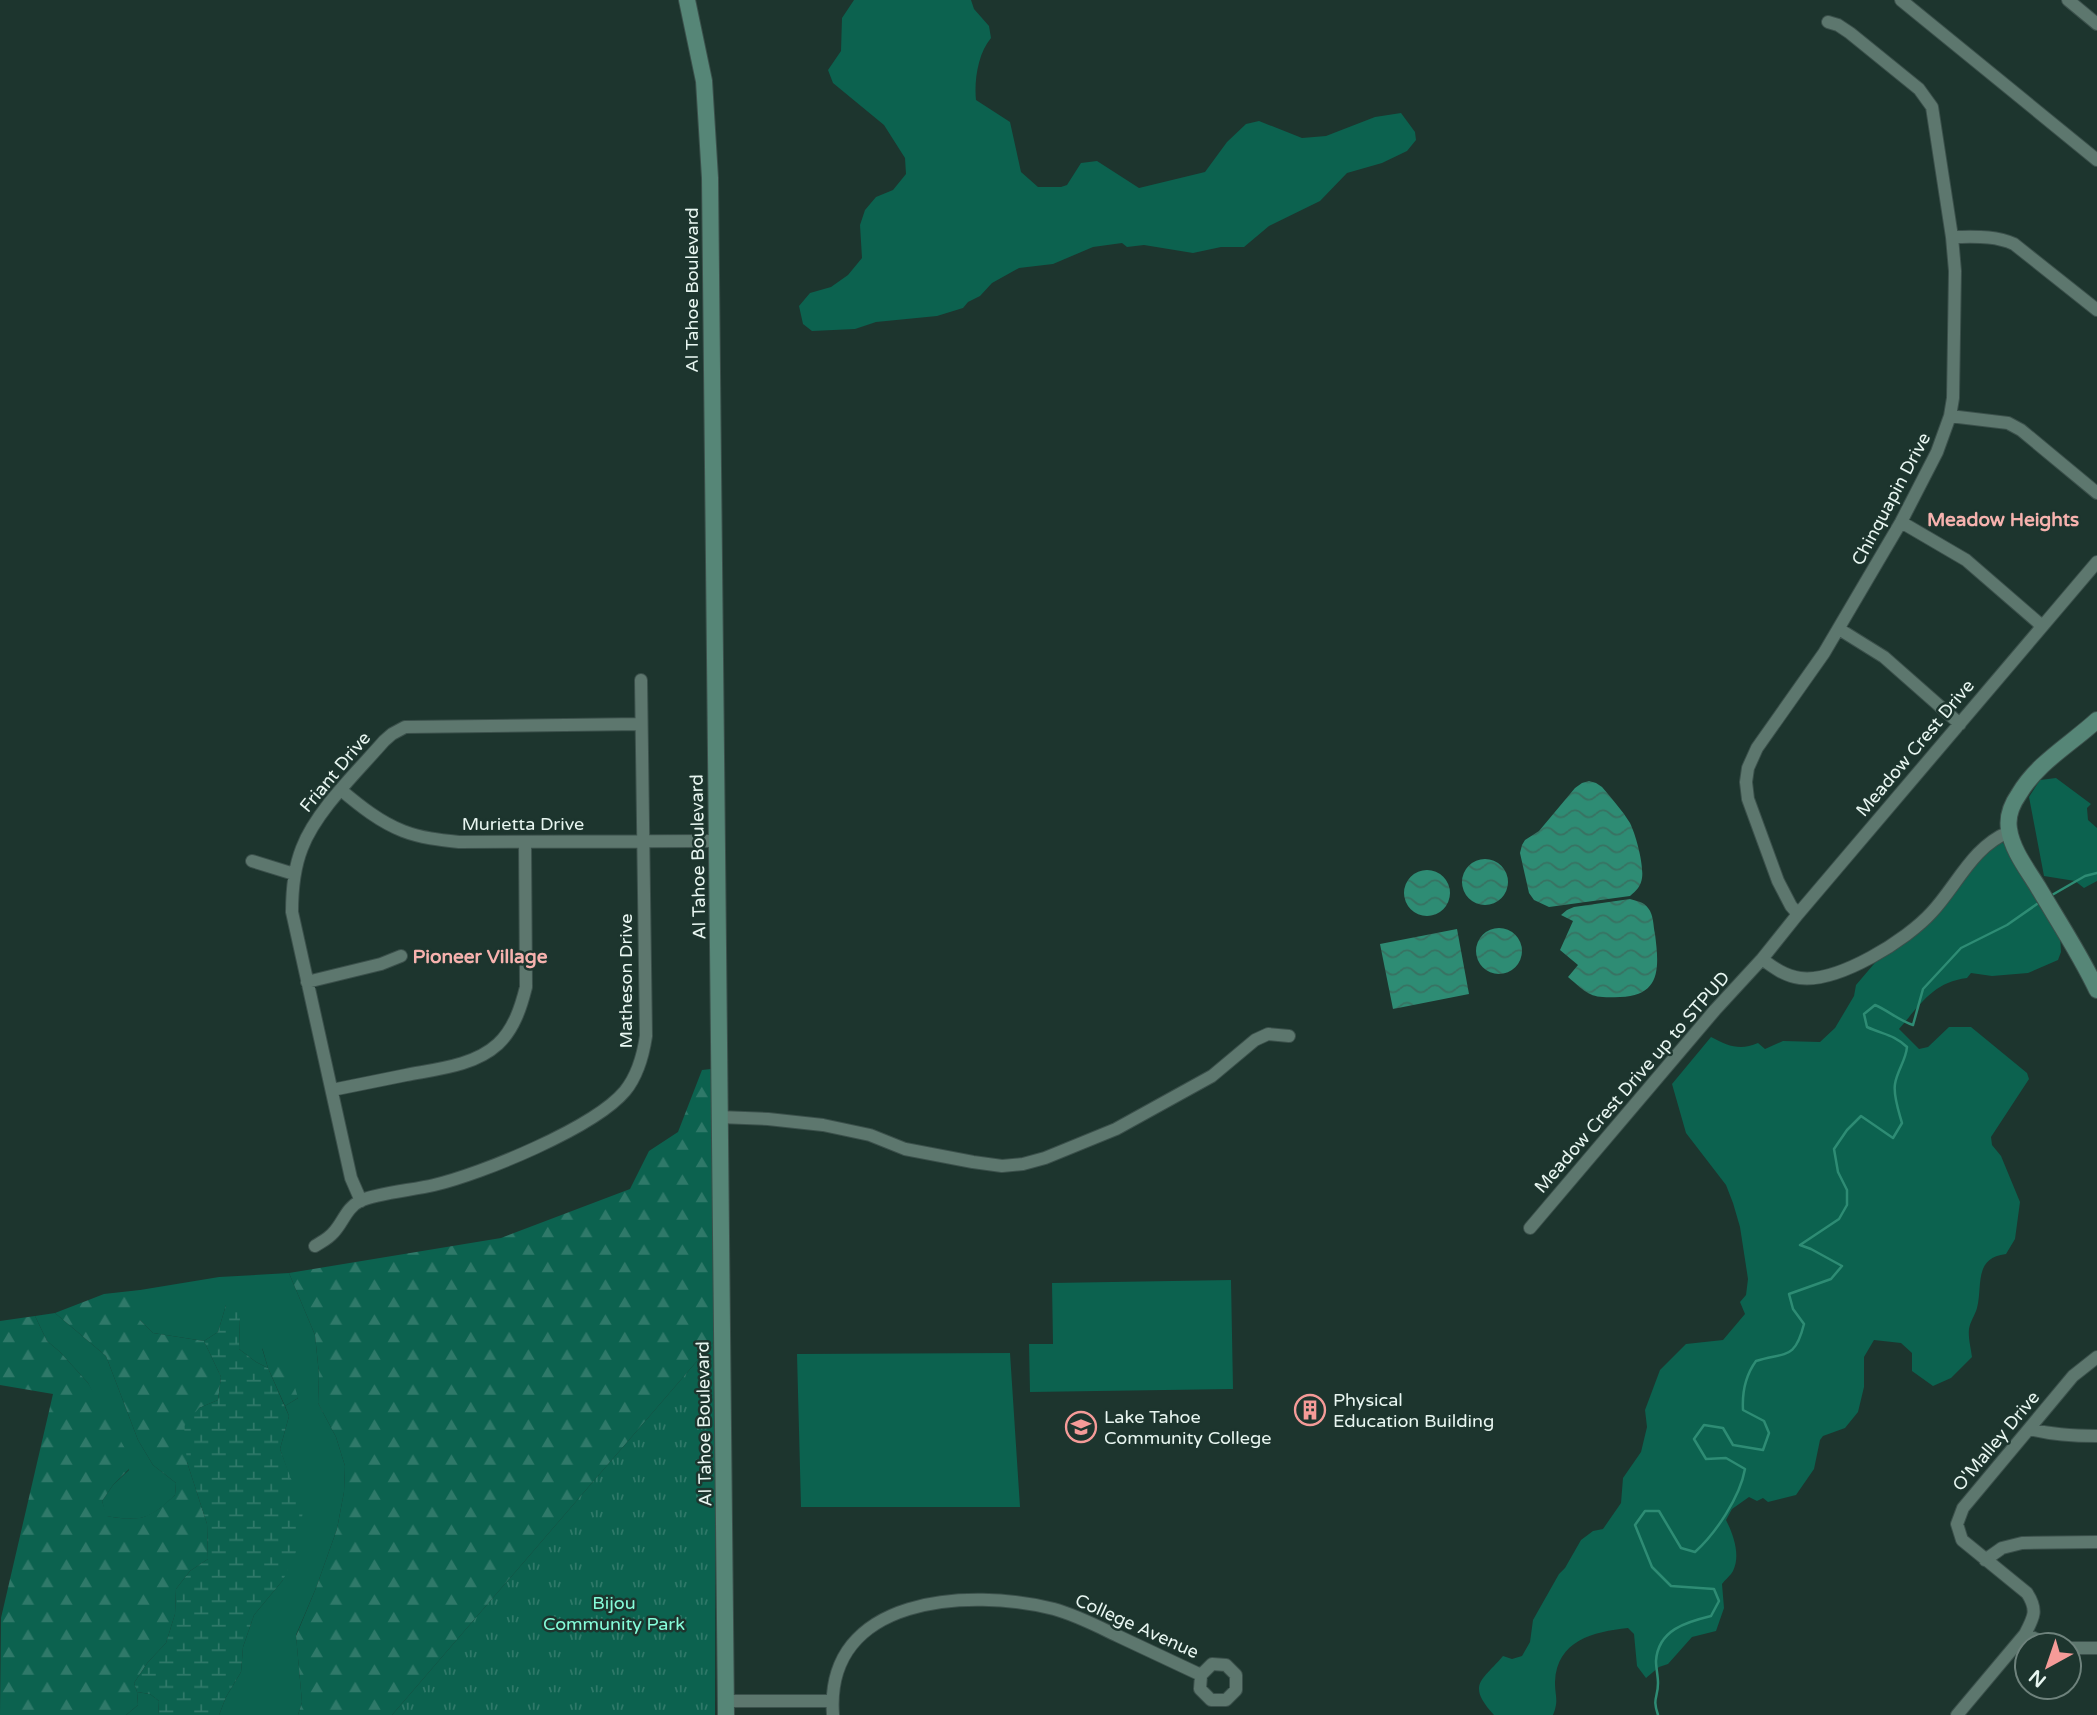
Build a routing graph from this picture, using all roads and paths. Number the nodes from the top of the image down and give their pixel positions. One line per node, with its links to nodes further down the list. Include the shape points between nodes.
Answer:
1 (687, 0): 22 (main road, Al Tahoe Boulevard, via 704,81 710,178)
2 (1901, 0): 6 (street)
3 (2068, 0): 5 (street)
4 (1828, 22): 7 (street, Chinquapin Drive, via 1850,33 1919,89 1932,107)
5 (2097, 24)
6 (2097, 160)
7 (1952, 237): 8 (street, via 1990,237 2014,244); 9 (street, Chinquapin Drive, via 1955,304)
8 (2097, 310)
9 (1950, 416): 10 (street, via 2021,430); 11 (street, Chinquapin Drive)
10 (2097, 493)
11 (1901, 522): 13 (street, via 1966,561); 14 (street, Chinquapin Drive)
12 (2097, 562): 13 (street, Meadow Crest Drive)
13 (2041, 625): 17 (street, Meadow Crest Drive)
14 (1839, 629): 17 (street, via 1884,657); 26 (street, Chinquapin Drive, via 1748,768 1748,799 1778,881)
15 (640, 680): 18 (street, Matheson Drive)
16 (2097, 720): 20 (main road, via 2038,770 2020,792 2009,814)
17 (1960, 723): 26 (street, Meadow Crest Drive)
18 (641, 724): 19 (street, Friant Drive, via 405,727 384,741); 21 (street, Matheson Drive)
19 (341, 790): 23 (street, Murietta Drive, via 403,831 459,842); 25 (street, Friant Drive, via 312,827)
20 (2009, 832): 28 (street, via 1980,850 1923,922 1845,970 1822,978 1799,978); 30 (main road)
21 (643, 841): 22 (street, Murietta Drive); 23 (street, Murietta Drive); 34 (street, Matheson Drive, via 646,1037 643,1057 625,1091 571,1129 489,1167 437,1184)
22 (717, 841): 33 (main road, Al Tahoe Boulevard)
23 (525, 842): 32 (street, via 526,987 521,1008 498,1044 455,1066)
24 (253, 861): 25 (street)
25 (295, 874): 29 (street, Friant Drive, via 292,912)
26 (1798, 914): 28 (street, Meadow Crest Drive)
27 (401, 956): 29 (street)
28 (1762, 959): 35 (street, Meadow Crest Drive up to STPUD)
29 (307, 982): 32 (street, Friant Drive)
30 (2097, 990)
31 (1289, 1036): 33 (street, via 1268,1034 1212,1076 1116,1129 1023,1164 1002,1166 905,1149 823,1125)
32 (332, 1090): 34 (street, Friant Drive)
33 (719, 1118): 46 (main road, Al Tahoe Boulevard)
34 (360, 1200): 36 (street, via 333,1233)
35 (1530, 1228)
36 (315, 1246)
37 (2097, 1357): 38 (street, O'Malley Drive, via 2073,1376)
38 (2030, 1429): 39 (street); 41 (street, O'Malley Drive, via 1963,1507 1957,1524 1962,1540)
39 (2097, 1436)
40 (2097, 1542): 41 (street, via 2022,1543 2002,1548)
41 (1985, 1560): 42 (street, O'Malley Drive, via 2027,1593 2034,1604)
42 (2027, 1631)
43 (2013, 1648): 48 (street, O'Malley Drive)
44 (1201, 1675): 45 (street, College Avenue, via 1056,1610 1000,1600 965,1600 899,1612 864,1631 841,1663)
45 (832, 1701): 46 (street); 47 (street, College Avenue)
46 (726, 1708)
47 (833, 1715)
48 (1957, 1715)

